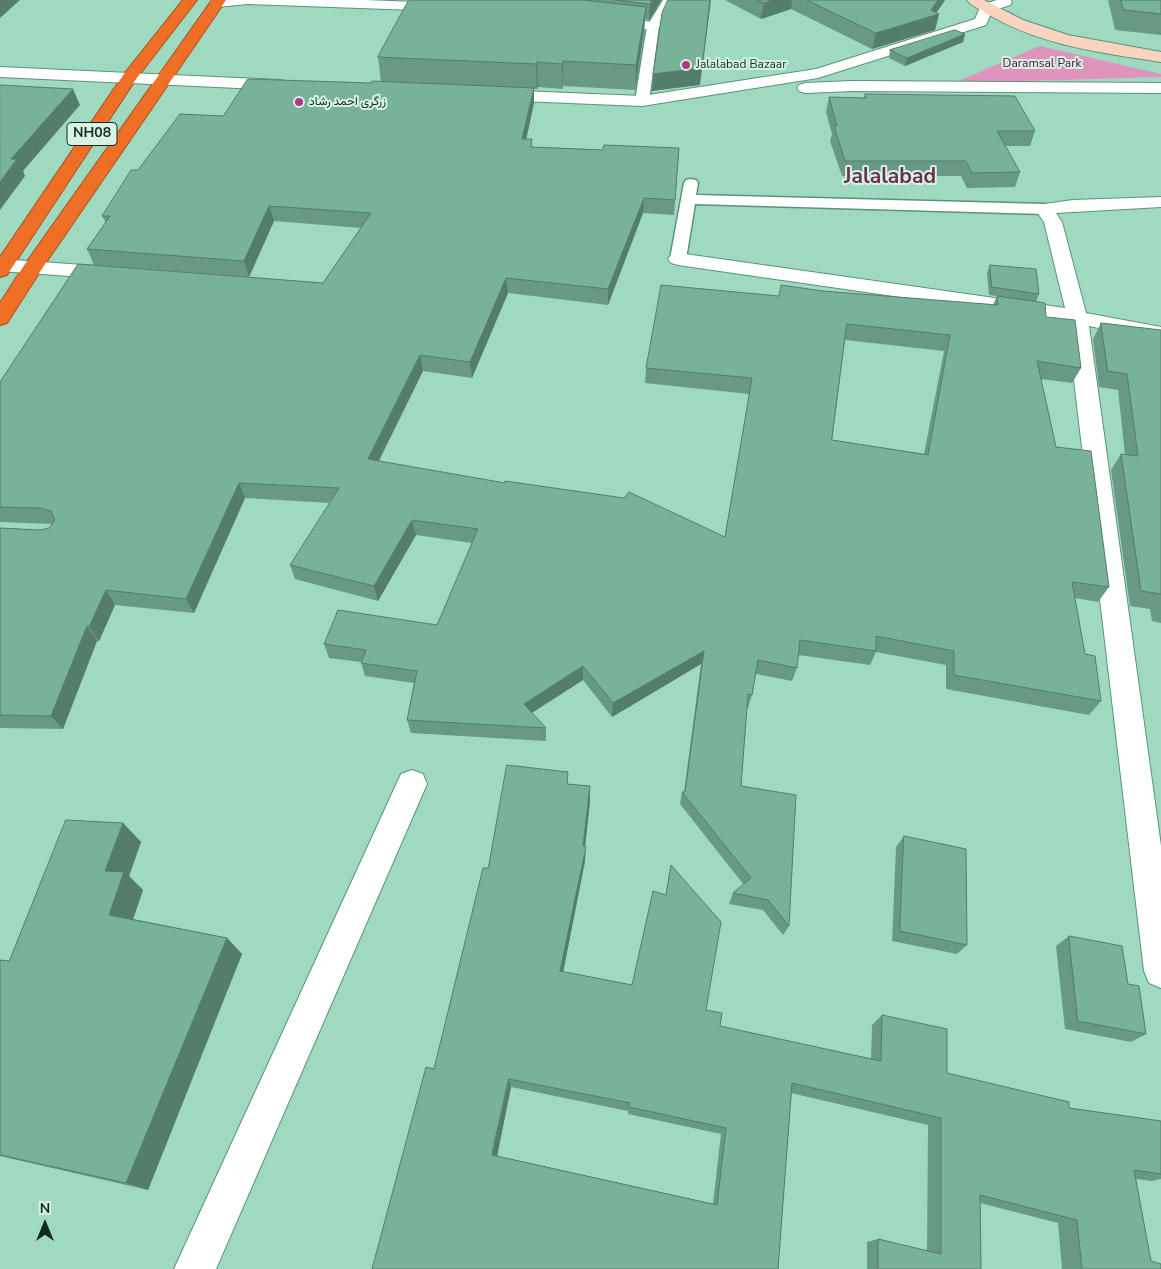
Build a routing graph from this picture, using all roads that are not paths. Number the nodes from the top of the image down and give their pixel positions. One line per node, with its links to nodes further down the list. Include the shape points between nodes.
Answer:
1 (190, 0): 13 (highway, NH08)
2 (248, 0): 5 (street); 7 (street)
3 (669, 0): 9 (lane)
4 (1004, 1): 6 (street); 10 (main road, via 1062,28)
5 (218, 2): 14 (highway, NH08)
6 (980, 4): 11 (main road, via 1021,25 1068,41); 18 (street, via 981,22 818,74)
7 (460, 8)
8 (595, 20): 9 (street)
9 (653, 26): 18 (lane)
10 (1161, 46)
11 (1161, 57)
12 (0, 72): 13 (street)
13 (130, 77): 14 (street); 24 (highway, NH08)
14 (163, 79): 15 (street); 25 (highway, NH08)
15 (300, 86)
16 (1161, 88): 18 (street, via 853,86)
17 (486, 94): 18 (street)
18 (642, 101)
19 (691, 183): 20 (lane)
20 (688, 199): 22 (lane); 23 (lane)
21 (1161, 202): 22 (street)
22 (1044, 209): 27 (street, via 1053,222)
23 (678, 259): 27 (street)
24 (1, 267): 25 (street)
25 (33, 267): 26 (street); 28 (highway, NH08)
26 (132, 275)
27 (1077, 316): 29 (street); 31 (street)
28 (0, 319)
29 (1161, 334)
30 (412, 784): 32 (street)
31 (1161, 971)
32 (195, 1269)

